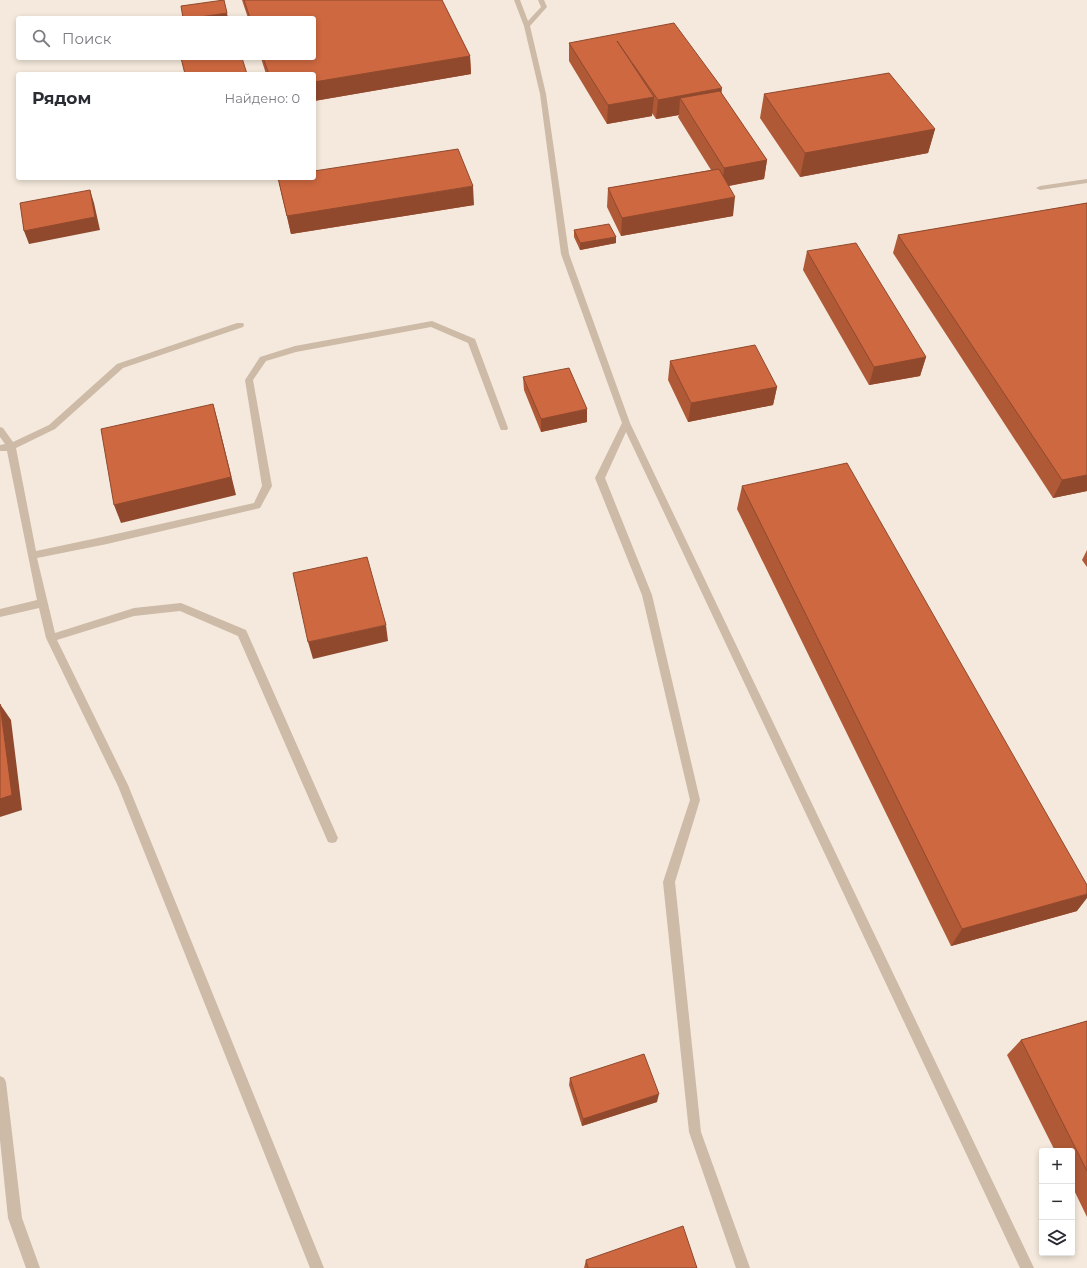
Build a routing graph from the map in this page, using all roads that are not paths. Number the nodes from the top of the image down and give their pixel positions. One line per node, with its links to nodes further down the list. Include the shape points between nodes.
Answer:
1 (517, 0): 3 (lane)
2 (541, 0): 3 (lane, via 544,7)
3 (527, 26): 7 (lane, via 543,94 565,254)
4 (1087, 181): 5 (lane)
5 (1040, 188)
6 (240, 325): 10 (lane, via 120,366 52,427)
7 (626, 423): 19 (lane, via 600,478 647,595 695,800 669,882 671,906 695,1132); 20 (lane)
8 (504, 428): 11 (lane, via 472,341 432,324 295,349 263,359 249,380 267,486 257,506)
9 (0, 430): 10 (lane)
10 (6, 448): 11 (lane)
11 (32, 554): 12 (lane)
12 (42, 603): 13 (lane); 14 (lane)
13 (0, 613)
14 (51, 638): 15 (lane, via 134,612 181,607 242,633); 18 (lane, via 123,785)
15 (332, 838)
16 (0, 1082): 17 (lane, via 15,1218)
17 (33, 1268)
18 (317, 1268)
19 (743, 1268)
20 (1027, 1268)

